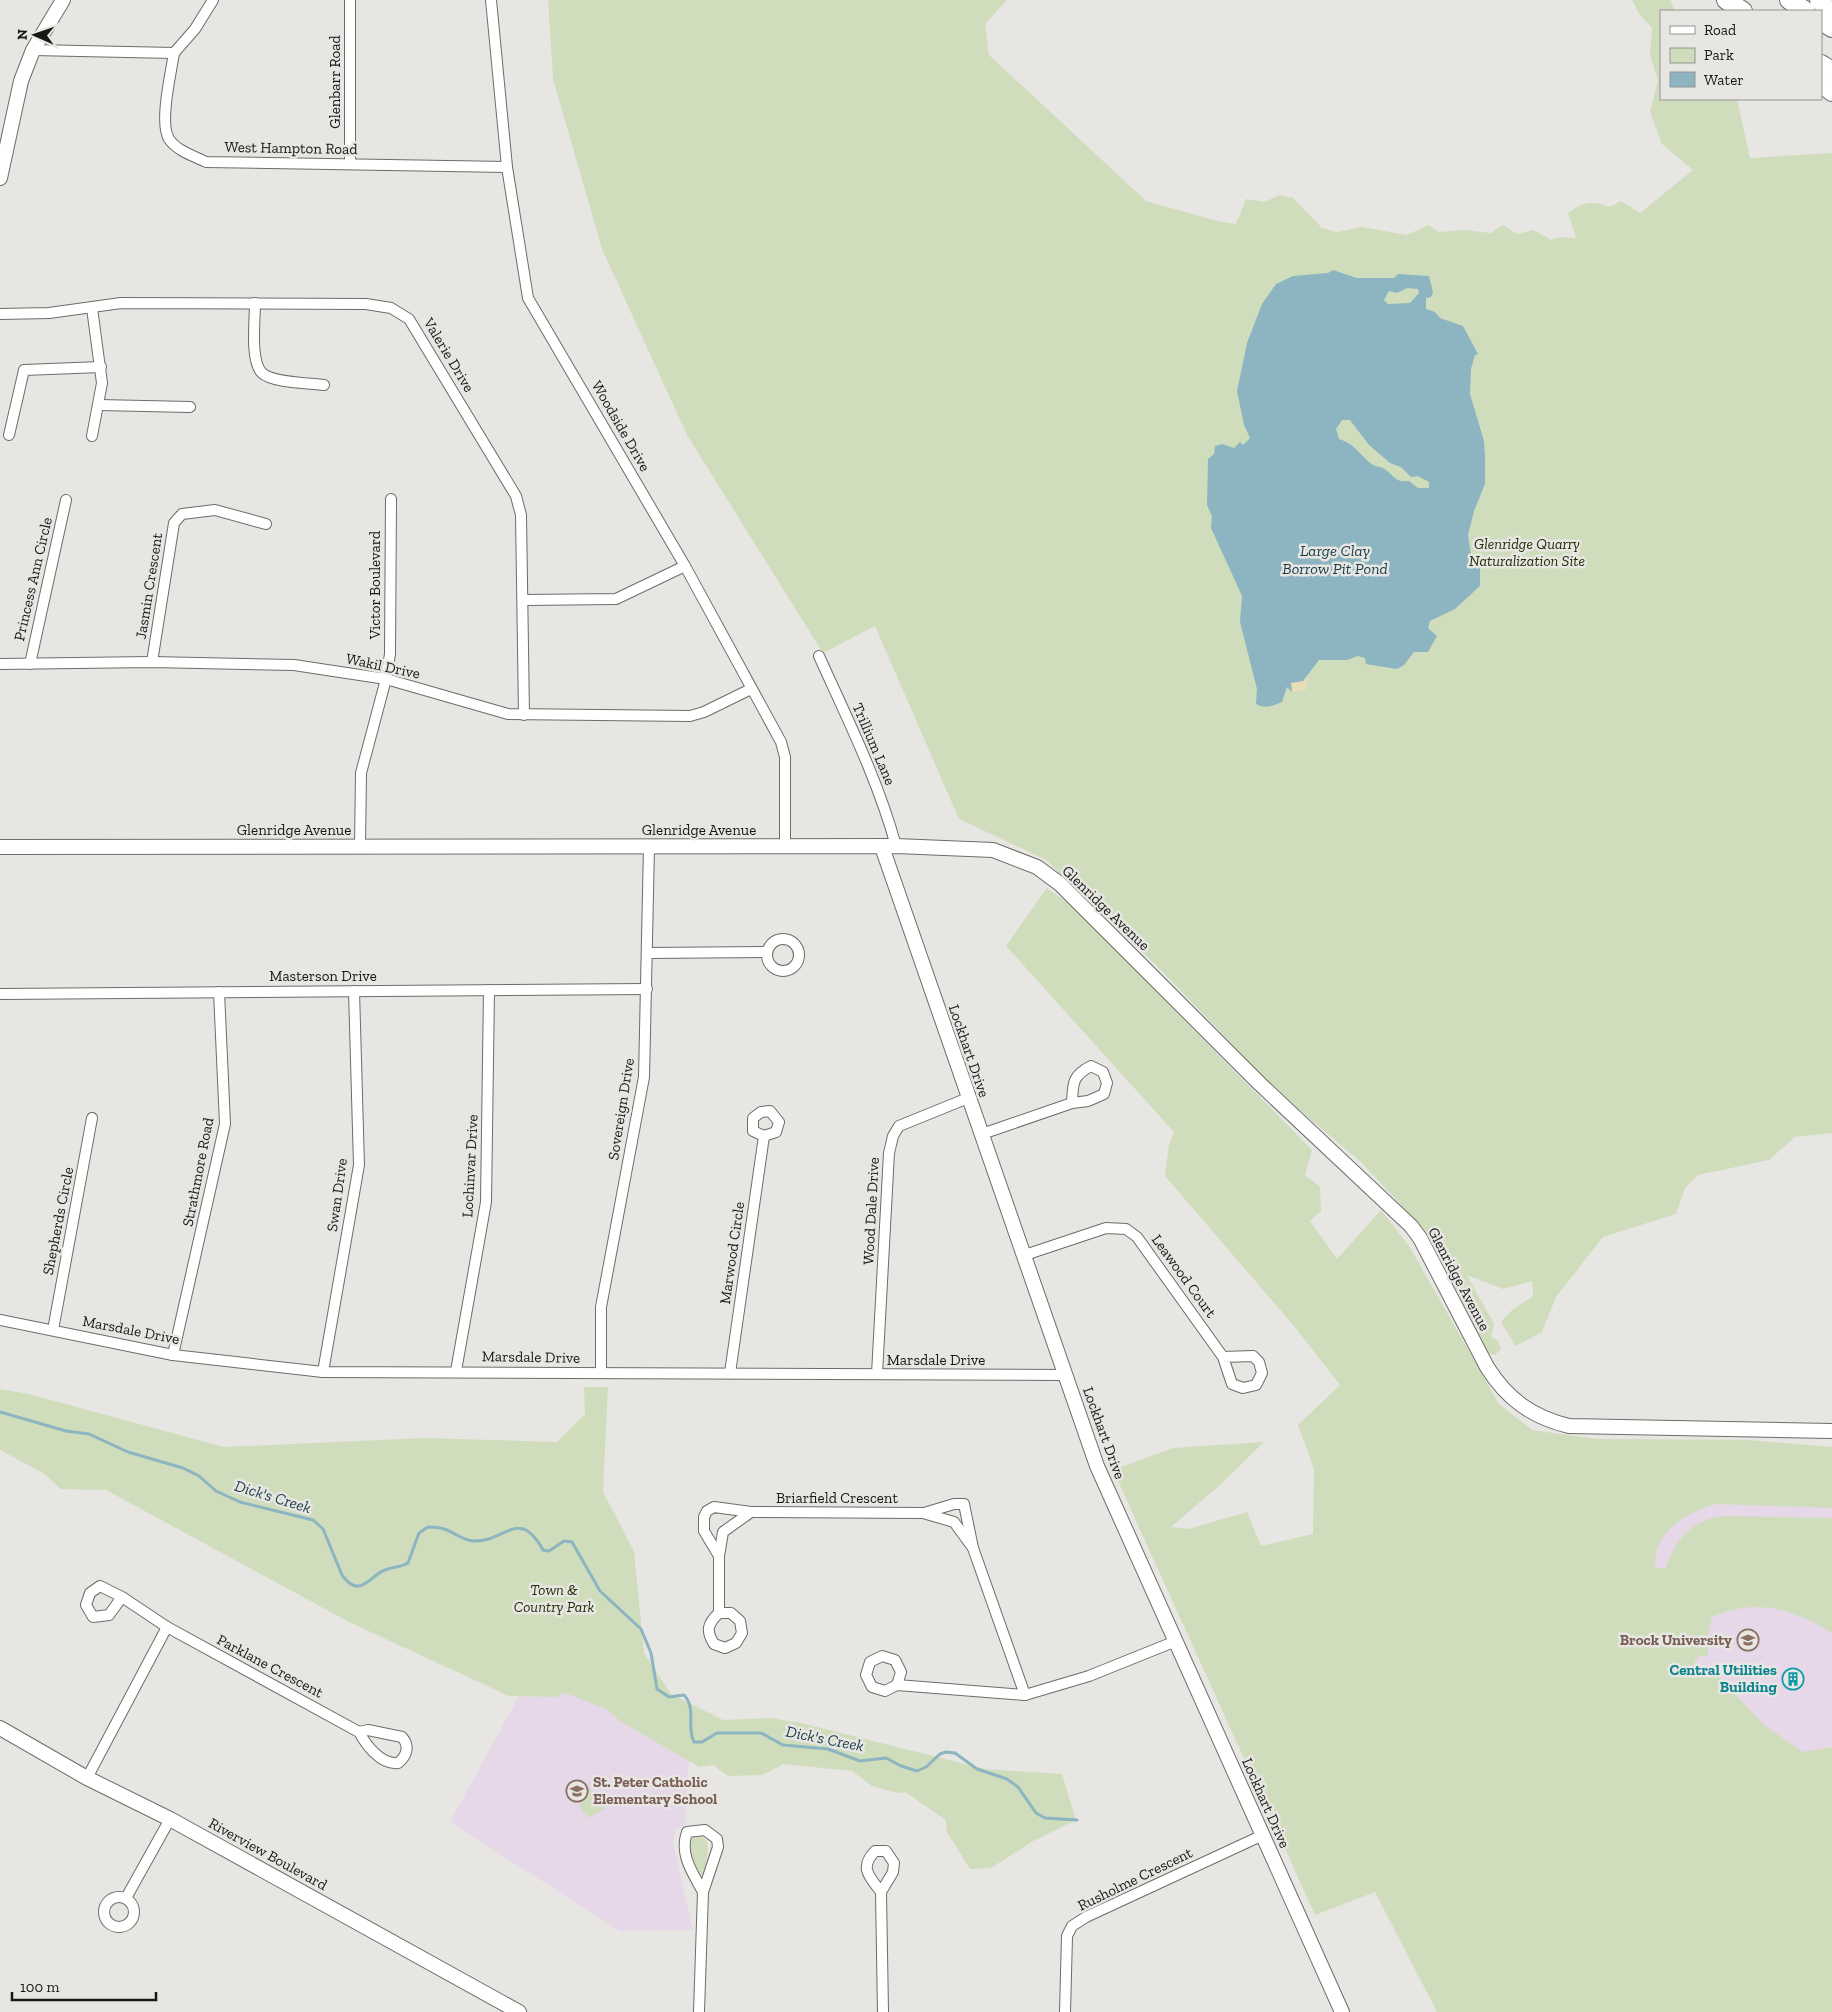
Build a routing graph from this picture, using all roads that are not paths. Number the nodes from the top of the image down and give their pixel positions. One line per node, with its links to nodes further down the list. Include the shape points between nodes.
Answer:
1 (63, 0): 13 (main road)
2 (213, 0): 14 (street)
3 (350, 0): 18 (street, Glenbarr Road)
4 (491, 0): 19 (street, Woodside Drive)
5 (1722, 0): 9 (highway)
6 (1726, 0): 10 (highway)
7 (1789, 0): 11 (highway)
8 (1819, 0): 12 (highway)
9 (1734, 10)
10 (1741, 10)
11 (1804, 10)
12 (1832, 14)
13 (33, 50): 14 (street); 17 (main road)
14 (174, 53): 18 (street, West Hampton Road, via 165,124 168,138 176,148 206,162)
15 (1822, 84): 16 (highway)
16 (1832, 92)
17 (5, 132): 20 (main road)
18 (350, 164): 19 (street, West Hampton Road)
19 (507, 167): 33 (street, Woodside Drive, via 528,298)
20 (0, 178)
21 (255, 304): 22 (street, Valerie Drive, via 121,302); 25 (street, via 255,360 263,373 281,380); 34 (street, Valerie Drive, via 366,304 391,308 409,320 516,496 522,515)
22 (92, 308): 23 (street, Valerie Drive); 24 (street)
23 (0, 314)
24 (102, 367): 26 (street); 28 (street, via 24,370)
25 (324, 385)
26 (99, 405): 27 (street); 29 (street)
27 (190, 407)
28 (9, 435)
29 (92, 436)
30 (390, 499): 39 (street, Victor Boulevard, via 390,654)
31 (66, 500): 38 (street, Princess Ann Circle)
32 (266, 524): 36 (street, Jasmin Crescent, via 215,510 182,514 174,523)
33 (685, 566): 34 (street, via 616,599); 40 (street, Woodside Drive)
34 (524, 600): 41 (street, Valerie Drive)
35 (819, 656): 44 (street, Trillium Lane, via 888,818)
36 (152, 662): 38 (street, Wakil Drive); 39 (street, Wakil Drive, via 294,665)
37 (0, 664): 38 (street, Wakil Drive)
38 (30, 664)
39 (386, 679): 41 (street, Wakil Drive, via 508,714); 42 (street, Victor Boulevard, via 361,773)
40 (751, 689): 41 (street, Wakil Drive, via 690,716); 43 (street, Woodside Drive, via 781,742 785,757)
41 (524, 715)
42 (360, 846): 45 (main road, Glenridge Avenue); 46 (main road, Glenridge Avenue)
43 (786, 846): 44 (main road, Glenridge Avenue); 46 (main road, Glenridge Avenue)
44 (889, 846): 54 (main road, Lockhart Drive); 70 (main road, Glenridge Avenue, via 993,850 1037,867 1060,884 1260,1084 1411,1226 1498,1386 1516,1404 1535,1415 1569,1426)
45 (0, 847)
46 (649, 847): 48 (street, Sovereign Drive)
47 (766, 952): 48 (street)
48 (648, 953): 49 (street, Sovereign Drive)
49 (647, 989): 50 (street, Masterson Drive); 66 (street, Sovereign Drive, via 644,1077 601,1307)
50 (489, 990): 51 (street, Masterson Drive); 64 (street, Lochinvar Drive, via 486,1202)
51 (354, 991): 52 (street, Masterson Drive); 65 (street, Swan Drive, via 359,1165)
52 (219, 992): 53 (street, Masterson Drive); 62 (street, Strathmore Road, via 225,1124)
53 (0, 994)
54 (968, 1098): 57 (main road, Lockhart Drive); 68 (street, Wood Dale Drive, via 899,1126 893,1136 889,1153)
55 (1072, 1103): 57 (street)
56 (92, 1118): 61 (street, Shepherds Circle)
57 (982, 1134): 59 (main road, Lockhart Drive)
58 (764, 1136): 67 (street, Marwood Circle)
59 (1025, 1255): 63 (street, Leawood Court, via 1106,1228 1126,1229 1137,1237); 69 (main road, Lockhart Drive)
60 (0, 1320): 61 (street, Marsdale Drive)
61 (53, 1330): 62 (street, Marsdale Drive)
62 (173, 1355): 65 (street, Marsdale Drive)
63 (1223, 1356)
64 (456, 1371): 65 (street, Marsdale Drive); 66 (street, Marsdale Drive)
65 (323, 1372)
66 (601, 1373): 67 (street, Marsdale Drive)
67 (730, 1373): 68 (street, Marsdale Drive)
68 (876, 1374): 69 (street, Marsdale Drive)
69 (1066, 1375): 78 (main road, Lockhart Drive, via 1097,1466)
70 (1832, 1431)
71 (751, 1512): 72 (street, Briarfield Crescent); 74 (street, via 723,1532); 74 (street, Briarfield Crescent, via 714,1507 707,1511 704,1531)
72 (923, 1513): 73 (street, Briarfield Crescent, via 954,1522); 73 (street, Briarfield Crescent, via 964,1504)
73 (973, 1548): 80 (street, Briarfield Crescent)
74 (719, 1556): 76 (street)
75 (122, 1597): 77 (street, Parklane Crescent)
76 (719, 1613)
77 (167, 1627): 82 (street, Parklane Crescent); 83 (street)
78 (1176, 1641): 80 (street, via 1089,1676); 85 (main road, Lockhart Drive)
79 (897, 1685): 80 (street)
80 (1025, 1695)
81 (0, 1728): 83 (main road, Riverview Boulevard)
82 (359, 1732): 82 (street, Parklane Crescent, via 368,1730 402,1737 407,1746 405,1756 398,1763 386,1762)
83 (87, 1778): 84 (main road, Riverview Boulevard)
84 (170, 1819): 88 (street); 89 (main road, Riverview Boulevard)
85 (1262, 1835): 92 (street, Rusholme Crescent, via 1072,1926 1066,1936); 93 (main road, Lockhart Drive)
86 (703, 1892): 86 (street, via 685,1858 687,1832 705,1830 717,1839 718,1847); 90 (street)
87 (881, 1892): 91 (street)
88 (126, 1898)
89 (519, 2012)
90 (699, 2012)
91 (883, 2012)
92 (1065, 2012)
93 (1342, 2012)

